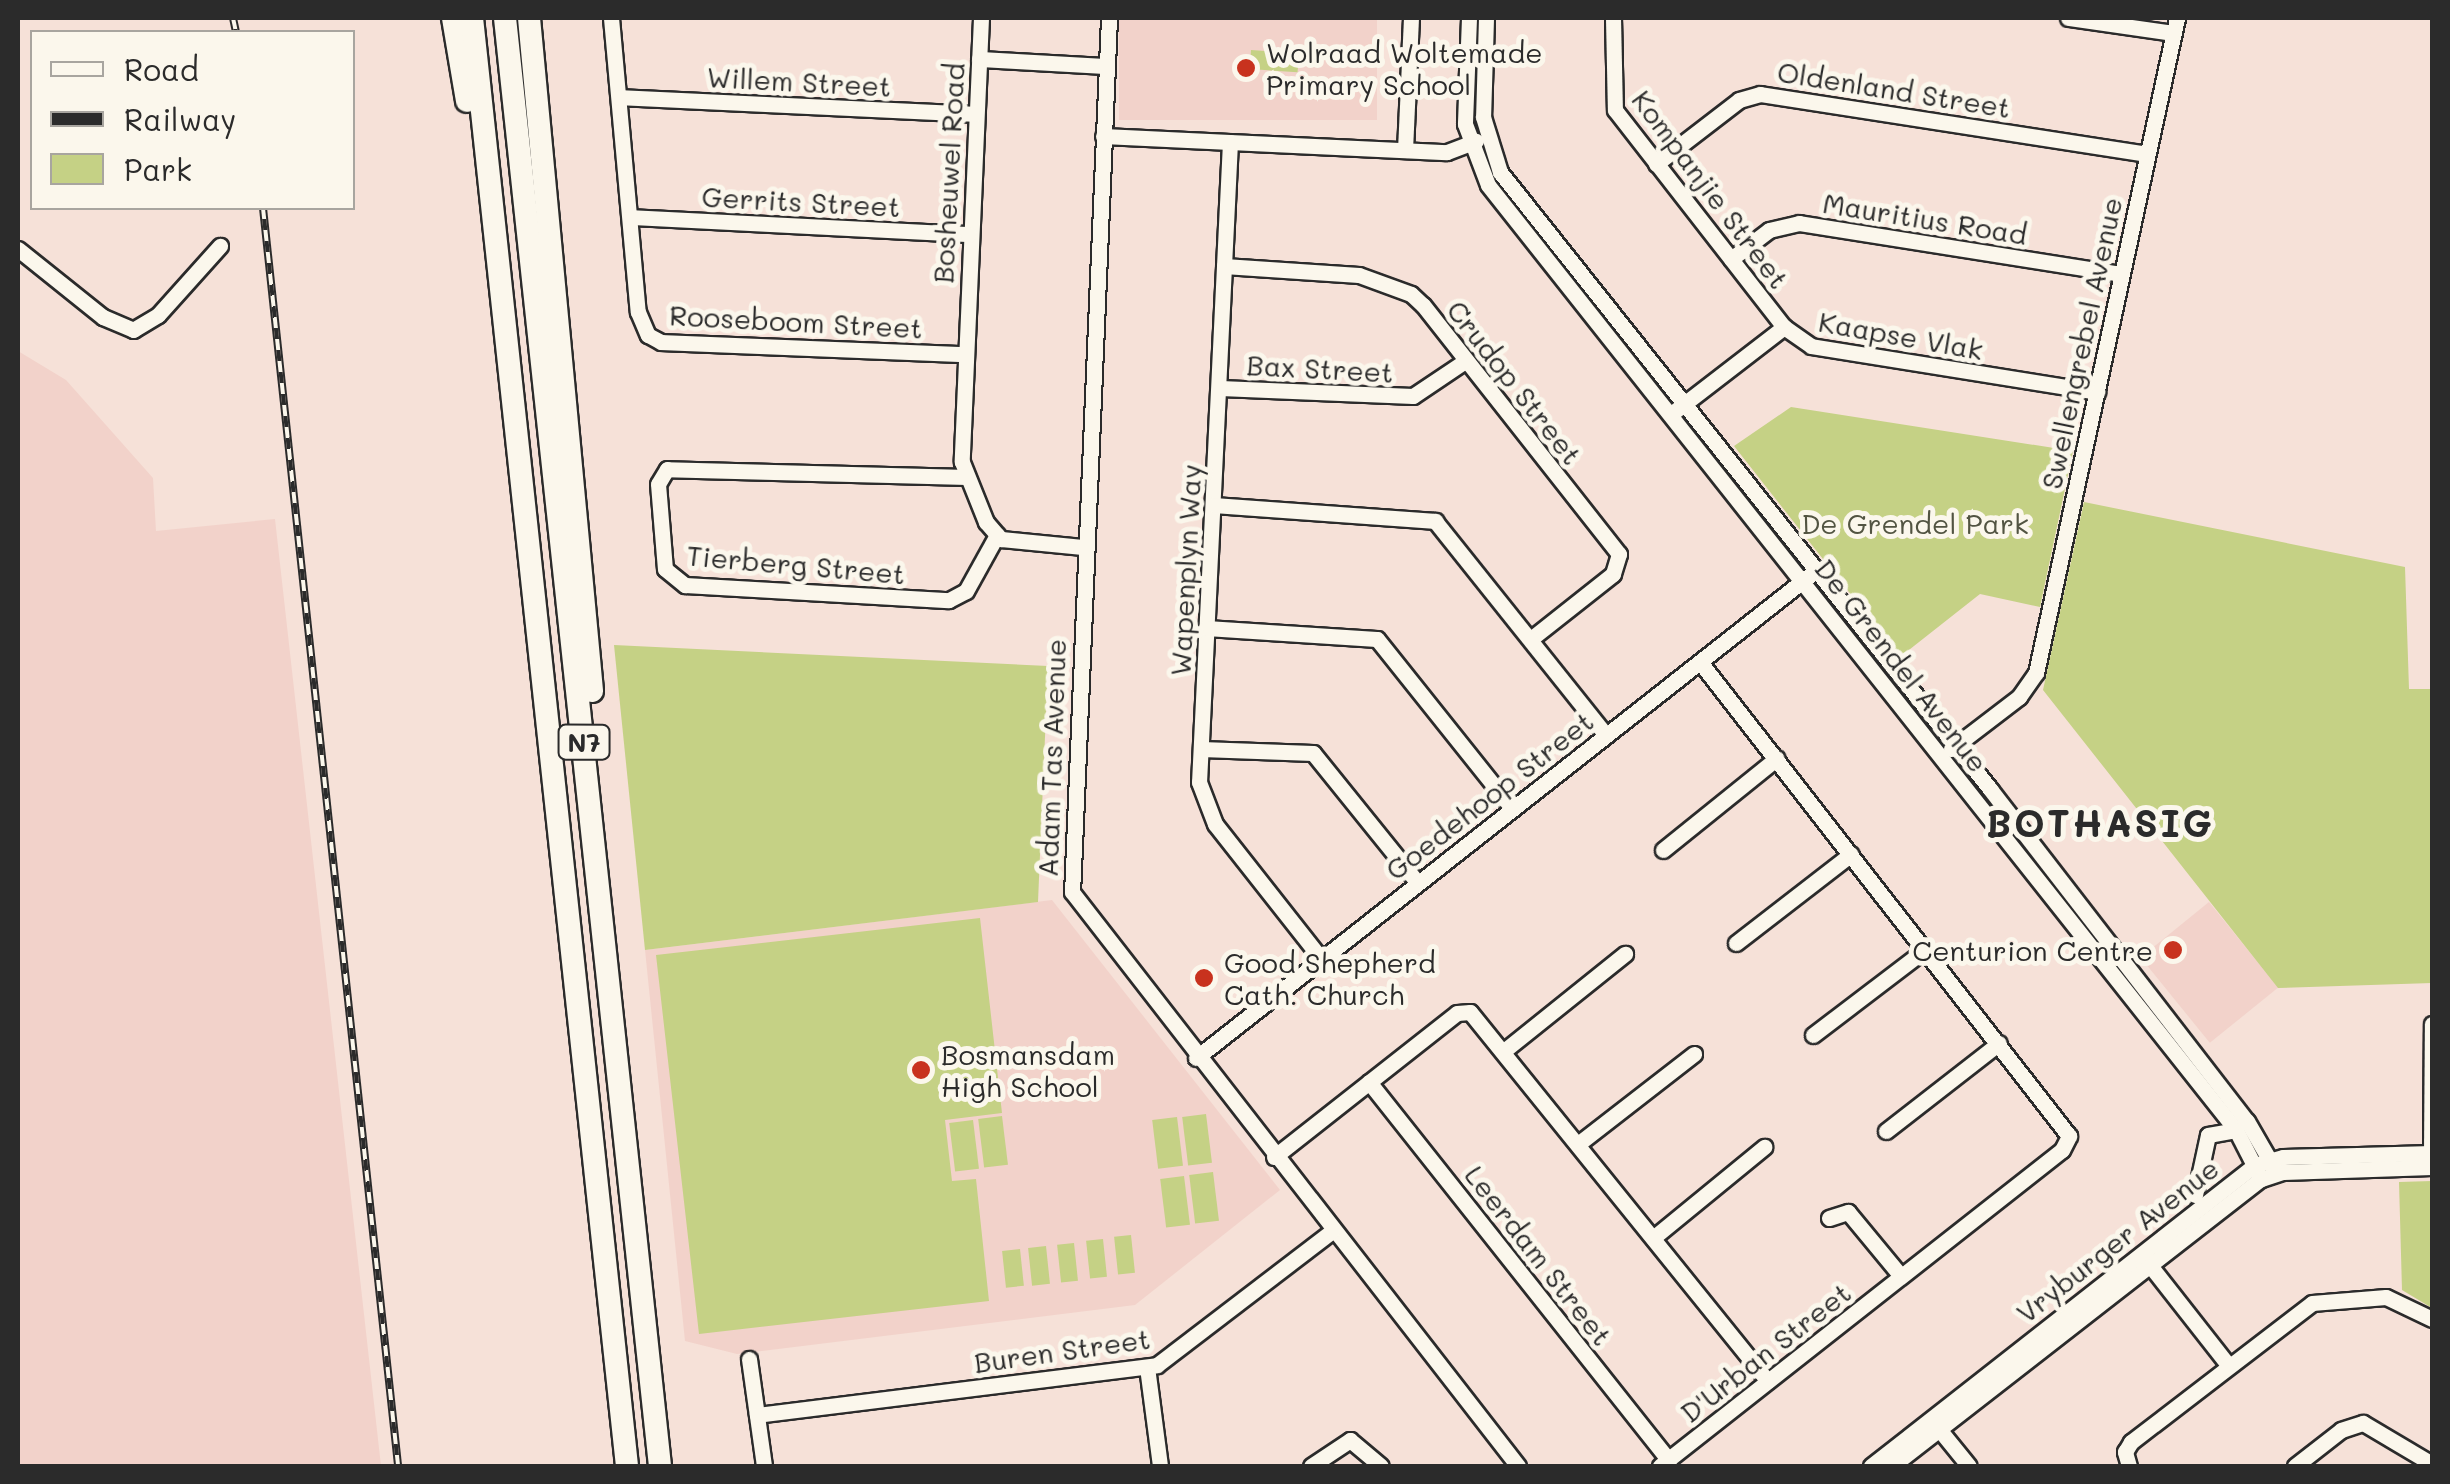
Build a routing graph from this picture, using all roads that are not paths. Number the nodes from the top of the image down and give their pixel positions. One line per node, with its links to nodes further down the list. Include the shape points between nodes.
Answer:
1 (452, 18): 32 (highway)
2 (472, 18): 32 (highway, N7)
3 (505, 18): 52 (highway, N7)
4 (529, 18): 52 (highway, via 589,623)
5 (611, 18): 16 (street, Rooseboom Street)
6 (981, 18): 14 (street, Bosheuwel Road)
7 (1109, 18): 15 (street, Adam Tas Avenue)
8 (1411, 18): 22 (street)
9 (1469, 18): 21 (street, De Grendel Avenue)
10 (1486, 18): 18 (street, De Grendel Avenue)
11 (1613, 18): 24 (street, Kompanjie Street, via 1612,103)
12 (2068, 18): 13 (street)
13 (2175, 26): 23 (street, Swellengrebel Avenue)
14 (979, 59): 15 (street); 17 (street, Bosheuwel Road)
15 (1106, 66): 19 (street, Adam Tas Avenue)
16 (620, 97): 17 (street, Willem Street); 26 (street, Rooseboom Street)
17 (976, 114): 27 (street, Bosheuwel Road)
18 (1484, 123): 21 (street); 25 (street, De Grendel Avenue)
19 (1103, 136): 20 (street); 43 (street, Adam Tas Avenue)
20 (1230, 142): 22 (street); 31 (street, Wapenplyn Way)
21 (1469, 147): 22 (street); 25 (street); 39 (street, De Grendel Avenue, via 1488,186)
22 (1406, 150)
23 (2146, 154): 24 (street, Oldenland Street, via 1760,94 1739,100); 33 (street, Swellengrebel Avenue)
24 (1656, 164): 30 (street, Kompanjie Street)
25 (1496, 165): 39 (street, De Grendel Avenue)
26 (630, 217): 27 (street, Gerrits Street); 35 (street, Rooseboom Street, via 640,322 654,339)
27 (970, 234): 35 (street, Bosheuwel Road)
28 (220, 246): 29 (street, via 158,315 133,330 103,316)
29 (18, 250)
30 (1731, 259): 33 (street, Mauritius Road, via 1769,230 1800,223); 34 (street, Kompanjie Street)
31 (1224, 266): 36 (street, Crudop Street, via 1348,274 1396,287 1424,305); 37 (street, Wapenplyn Way)
32 (499, 272): 93 (highway, N7)
33 (2121, 274): 38 (street, Swellengrebel Avenue)
34 (1784, 327): 38 (street, Kaapse Vlak, via 1811,346); 39 (street, Kaapse Vlak)
35 (964, 354): 40 (street, Bosheuwel Road)
36 (1465, 361): 37 (street, Bax Street, via 1413,396); 46 (street, Crudop Street, via 1618,554 1613,574)
37 (1220, 388): 41 (street, Wapenplyn Way)
38 (2097, 392): 50 (street, Swellengrebel Avenue, via 2036,673 2018,696)
39 (1677, 410): 44 (street, De Grendel Avenue)
40 (966, 476): 42 (street, Bosheuwel Road); 42 (street, Tierberg Street, via 666,468 658,484 665,569 678,585 949,600 966,591)
41 (1214, 505): 45 (street, Wapenplyn Way); 46 (street, via 1435,521)
42 (997, 535): 43 (street, via 1014,543)
43 (1082, 547): 66 (street, Adam Tas Avenue, via 1069,882 1082,915)
44 (1808, 576): 47 (street, Goedehoop Street); 50 (street, De Grendel Avenue)
45 (1206, 628): 49 (street, Wapenplyn Way); 53 (street, via 1377,639)
46 (1532, 638): 48 (street)
47 (1700, 662): 48 (street, Goedehoop Street); 51 (street, D'Urban Street)
48 (1606, 735): 53 (street, Goedehoop Street)
49 (1201, 749): 56 (street, via 1313,753); 60 (street, Wapenplyn Way, via 1201,796 1210,816)
50 (1949, 751): 70 (street, De Grendel Avenue); 75 (street, De Grendel Avenue)
51 (1776, 758): 54 (street); 55 (street, D'Urban Street)
52 (591, 798): 94 (highway, N7)
53 (1512, 808): 56 (street, Goedehoop Street)
54 (1663, 850)
55 (1851, 854): 57 (street); 58 (street, D'Urban Street)
56 (1418, 883): 60 (street, Goedehoop Street)
57 (1736, 943)
58 (1926, 948): 62 (street); 63 (street, D'Urban Street)
59 (1625, 954): 64 (street)
60 (1322, 960): 66 (street, Goedehoop Street)
61 (2432, 1024): 68 (street)
62 (1813, 1035)
63 (2000, 1043): 69 (street); 83 (street, D'Urban Street, via 2064,1123 2068,1142)
64 (1505, 1050): 67 (street, via 1479,1017 1464,1011); 71 (street)
65 (1694, 1054): 71 (street)
66 (1196, 1058): 74 (street, Adam Tas Avenue)
67 (1369, 1082): 74 (street); 91 (street, Leerdam Street)
68 (2431, 1094): 73 (street)
69 (1886, 1130)
70 (2236, 1130): 77 (street, De Grendel Avenue); 78 (street, Vryburger Avenue, via 2208,1135)
71 (1578, 1144): 81 (street)
72 (1764, 1148): 81 (street)
73 (2432, 1153): 75 (street, Vryburger Avenue)
74 (1274, 1157): 80 (street, Adam Tas Avenue)
75 (2274, 1166): 76 (street, Vryburger Avenue); 77 (street, Vryburger Avenue)
76 (2432, 1167)
77 (2258, 1172): 82 (street, Vryburger Avenue)
78 (2195, 1195)
79 (1828, 1218): 83 (street, via 1848,1212)
80 (1332, 1230): 87 (street, Buren Street, via 1166,1361); 99 (street, Adam Tas Avenue)
81 (1653, 1238): 88 (street)
82 (2146, 1259): 86 (street); 90 (street, Vryburger Avenue)
83 (1902, 1276): 88 (street, D'Urban Street)
84 (2432, 1319): 86 (street, via 2386,1297 2312,1303)
85 (749, 1359): 89 (street)
86 (2229, 1366): 103 (street, via 2131,1442 2125,1452)
87 (1147, 1367): 89 (street, Buren Street); 96 (street)
88 (1768, 1381): 91 (street, D'Urban Street)
89 (757, 1415): 95 (street)
90 (1936, 1424): 100 (street, Vryburger Avenue); 101 (street, Vryburger Avenue); 102 (street)
91 (1664, 1463)
92 (2432, 1464): 104 (street, via 2363,1423 2341,1430)
93 (627, 1466)
94 (660, 1466)
95 (764, 1466)
96 (1160, 1466)
97 (1312, 1466): 98 (street, via 1350,1440)
98 (1381, 1466)
99 (1518, 1466)
100 (1871, 1466)
101 (1892, 1466)
102 (1969, 1466)
103 (2130, 1466)
104 (2295, 1466)

